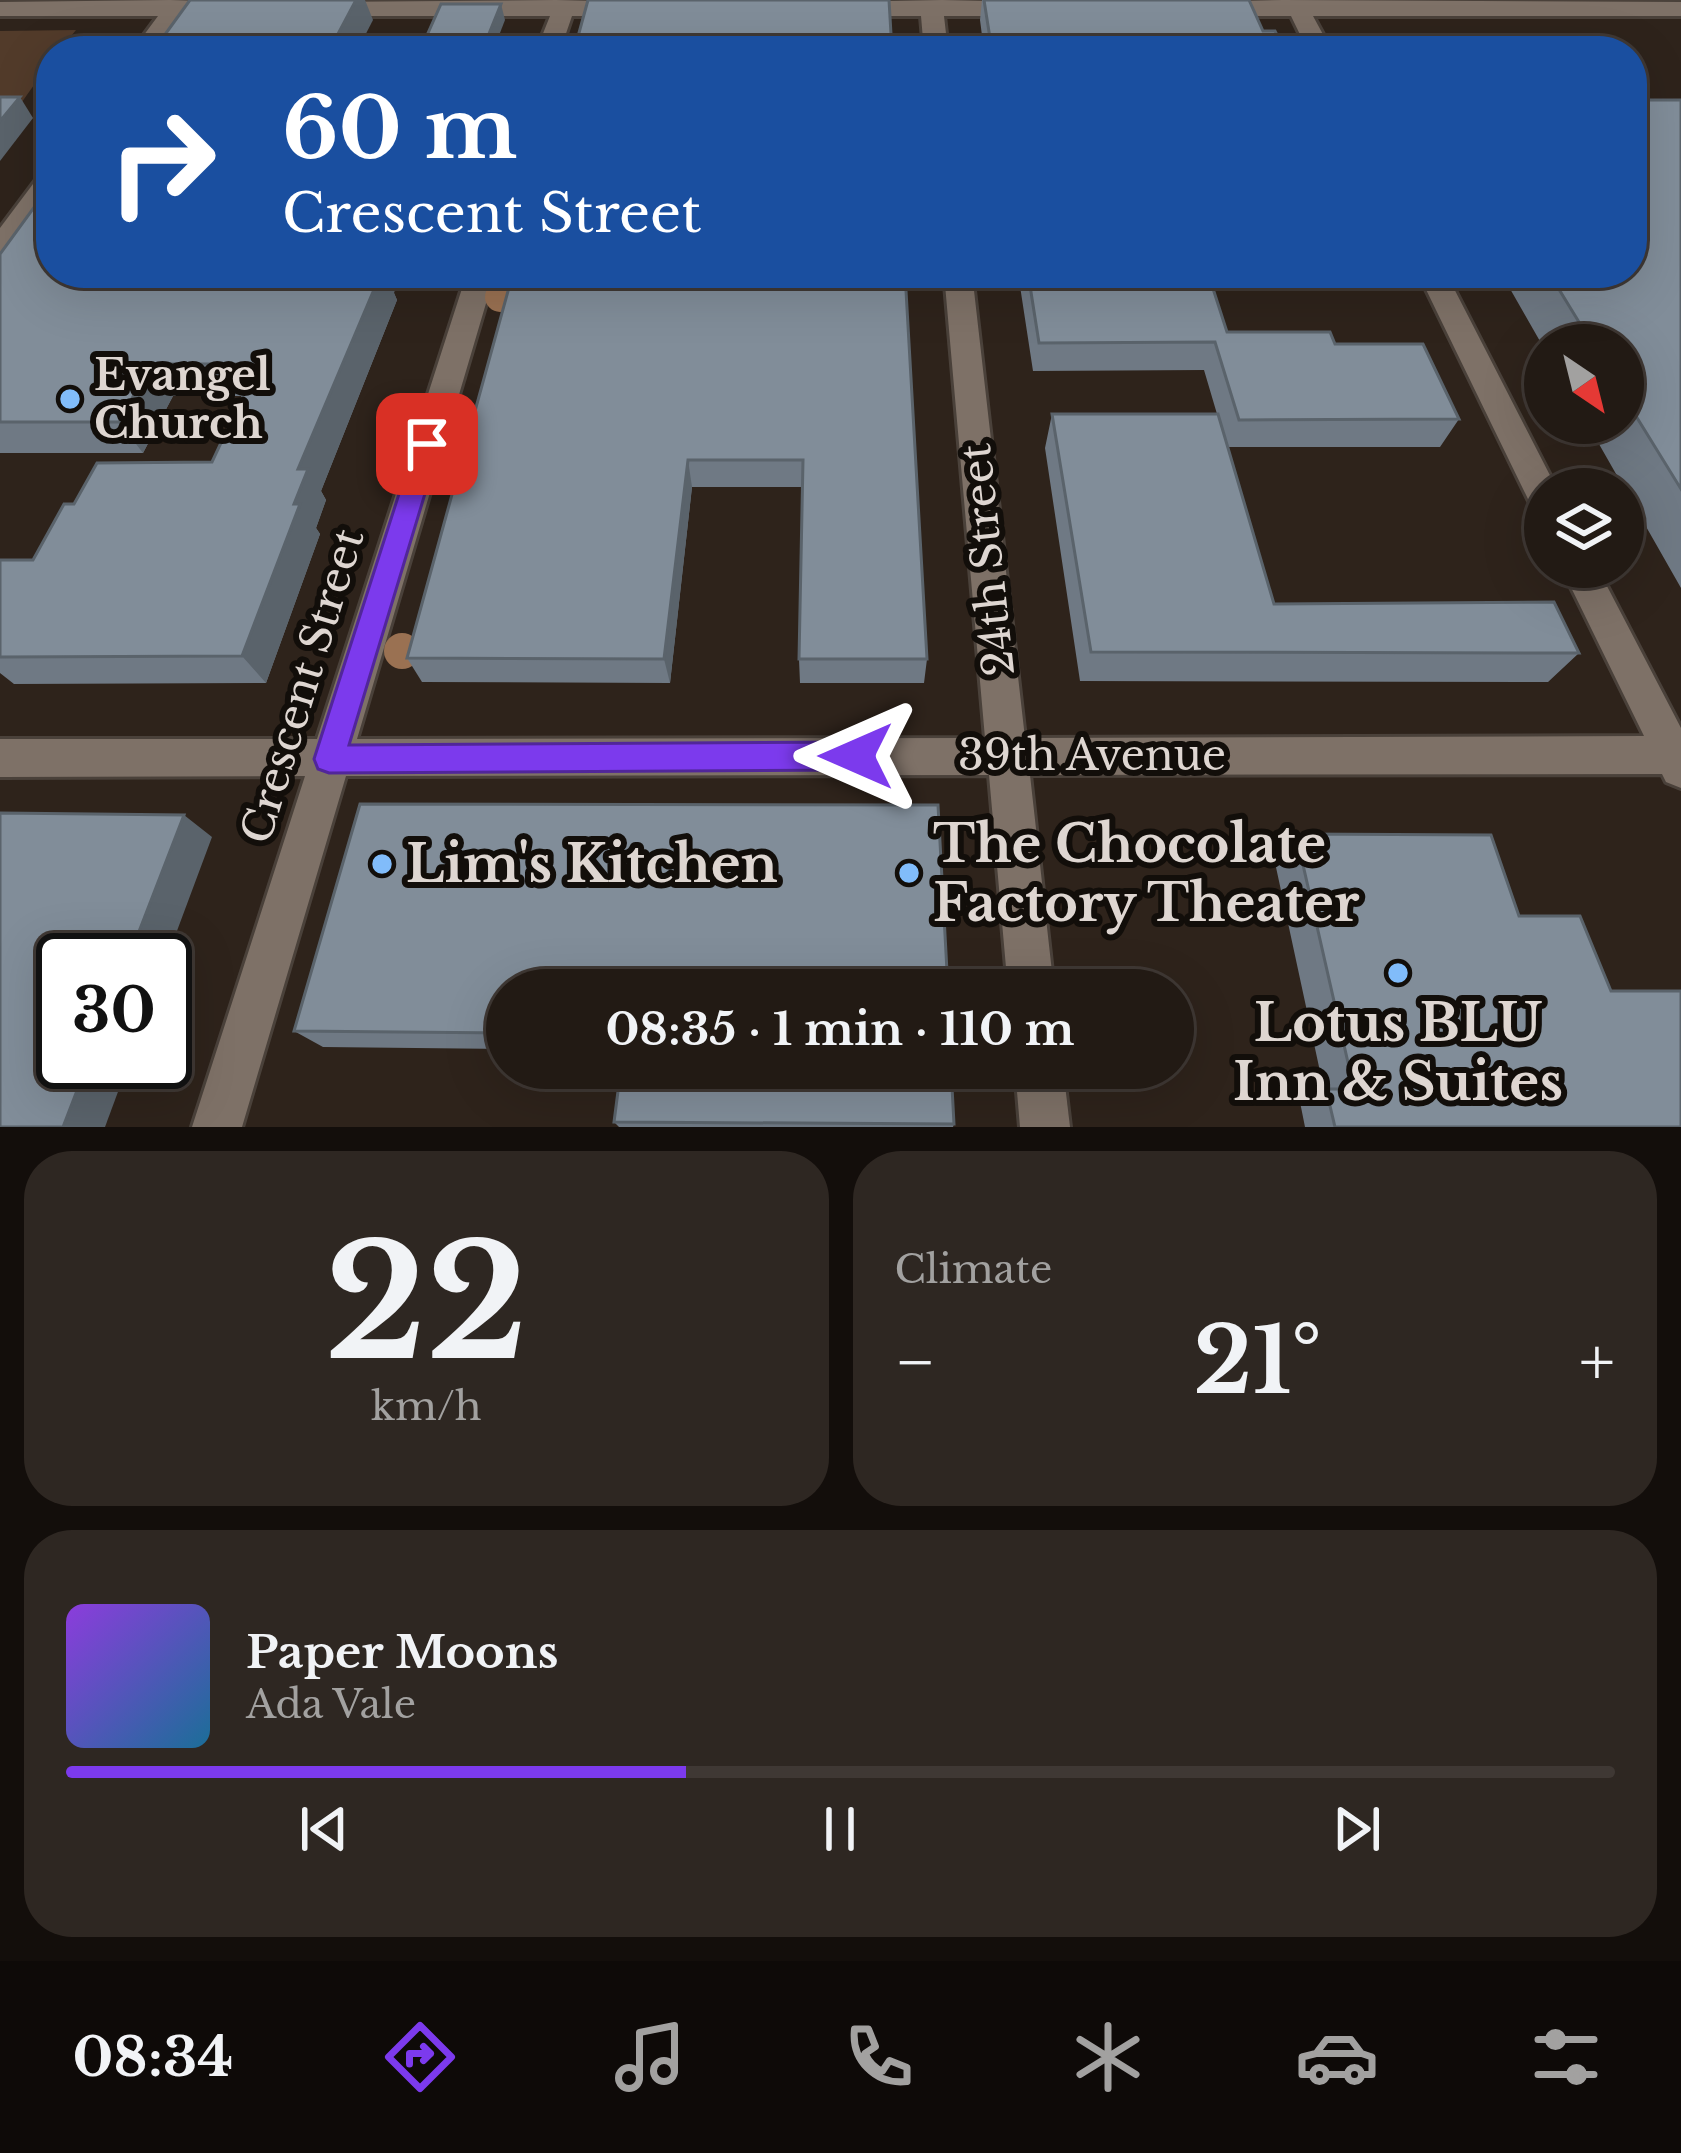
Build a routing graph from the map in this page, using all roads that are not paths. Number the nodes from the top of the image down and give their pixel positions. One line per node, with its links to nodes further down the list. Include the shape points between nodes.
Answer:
1 (178, 4): 5 (street); 6 (street); 13 (street)
2 (931, 4): 9 (street); 10 (street); 15 (street)
3 (1297, 4): 11 (street); 12 (street); 16 (street)
4 (565, 5): 7 (street); 8 (street); 14 (street)
5 (0, 9)
6 (256, 9)
7 (301, 9)
8 (663, 9)
9 (830, 9)
10 (1058, 9)
11 (1171, 9)
12 (1681, 9)
13 (155, 36)
14 (554, 36)
15 (934, 36)
16 (1313, 36)
17 (36, 199): 18 (street)
18 (0, 248)
19 (476, 288): 26 (street, Crescent Street)
20 (960, 288): 24 (street, 24th Street)
21 (1440, 288): 22 (street)
22 (1530, 468)
23 (1590, 588): 27 (street)
24 (1007, 754): 26 (street, 39th Avenue); 27 (street, 39th Avenue); 28 (street, 24th Street)
25 (0, 758): 26 (street, 39th Avenue)
26 (329, 759): 30 (street, Crescent Street)
27 (1679, 760)
28 (1029, 969)
29 (1041, 1089): 31 (street)
30 (217, 1127)
31 (1045, 1127)

